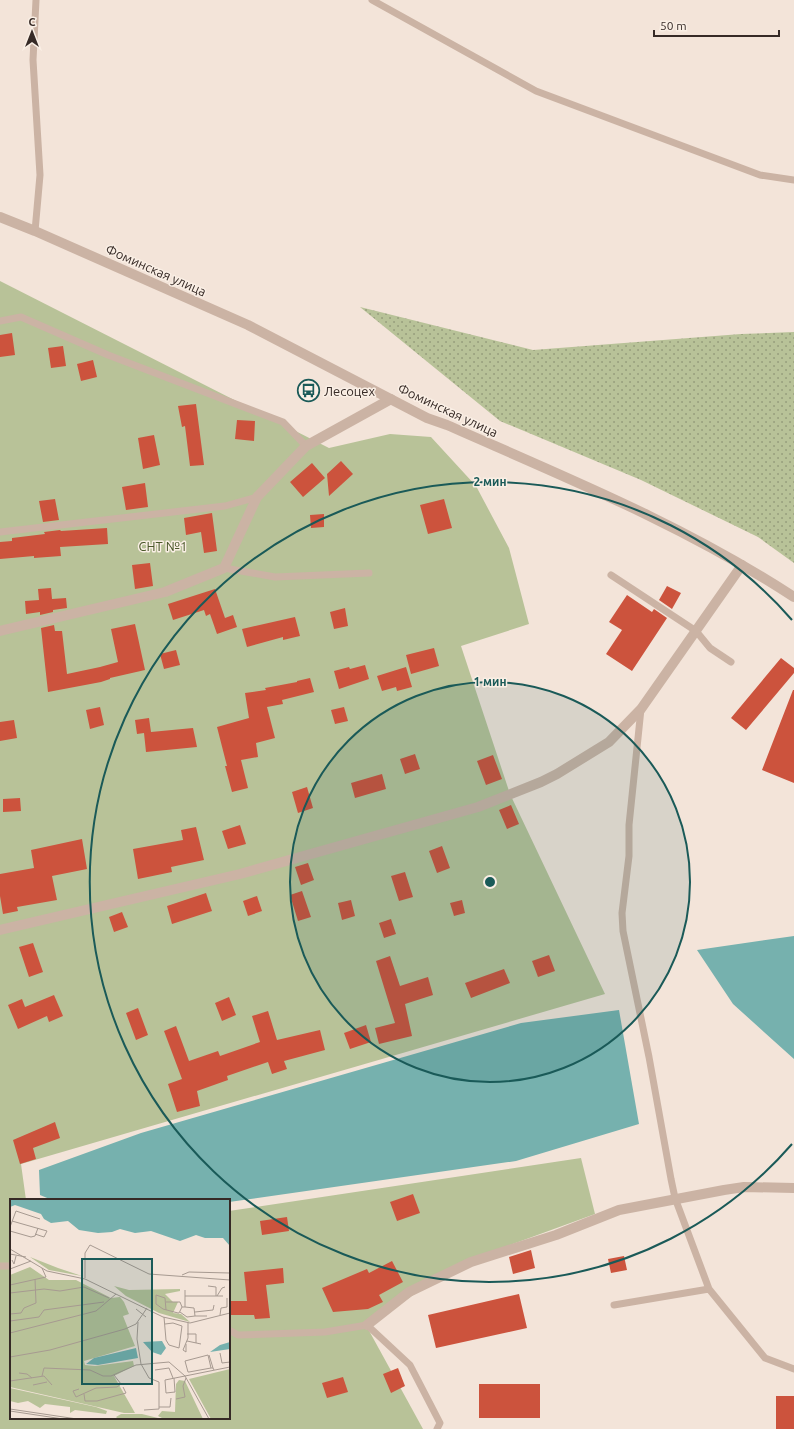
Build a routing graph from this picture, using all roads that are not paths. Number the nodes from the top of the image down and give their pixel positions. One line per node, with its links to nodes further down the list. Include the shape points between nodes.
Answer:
1 (36, 0): 5 (lane, via 33,60 40,175)
2 (372, 0): 3 (lane, via 536,91 760,175)
3 (794, 180)
4 (0, 217): 5 (street, Фоминская улица)
5 (35, 231): 7 (street, Фоминская улица, via 248,325)
6 (0, 321): 8 (lane, via 21,317 108,355 283,422)
7 (391, 399): 8 (street); 11 (street, Фоминская улица, via 427,418 601,492)
8 (306, 446): 9 (street)
9 (257, 497): 10 (lane, via 225,506); 12 (street)
10 (0, 532)
11 (742, 565): 15 (street, Фоминская улица); 16 (street)
12 (224, 568): 13 (lane, via 275,577); 17 (street, via 165,592)
13 (369, 574)
14 (611, 575): 16 (lane)
15 (794, 597)
16 (696, 630): 18 (lane, via 710,648); 19 (street)
17 (0, 631)
18 (731, 662)
19 (641, 709): 20 (street, via 609,742 569,768 494,801 240,874); 22 (lane, via 629,825 622,913 623,931)
20 (0, 930)
21 (794, 1188): 22 (street, via 744,1187)
22 (676, 1198): 23 (lane); 25 (street, via 619,1210 556,1235 471,1262 409,1292)
23 (709, 1289): 24 (lane); 27 (lane, via 765,1358)
24 (614, 1305)
25 (367, 1325): 26 (lane, via 325,1332 238,1335); 28 (lane, via 410,1365 440,1423)
26 (230, 1331)
27 (794, 1369)
28 (437, 1429)

